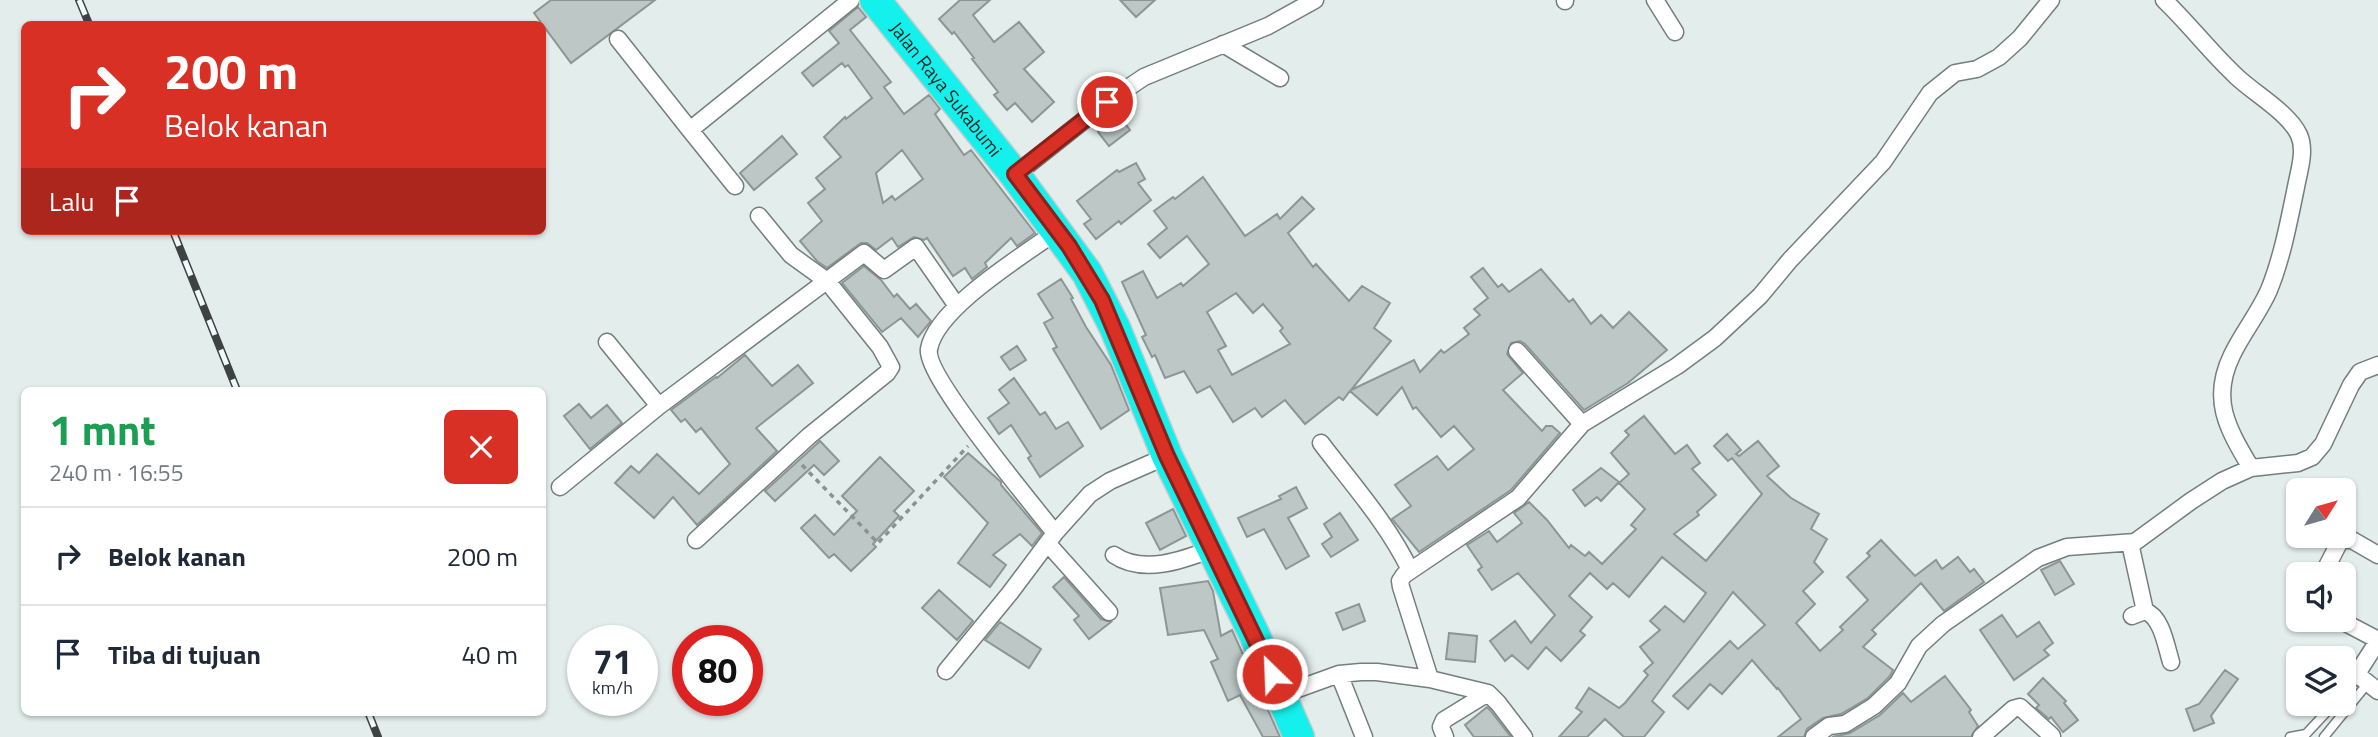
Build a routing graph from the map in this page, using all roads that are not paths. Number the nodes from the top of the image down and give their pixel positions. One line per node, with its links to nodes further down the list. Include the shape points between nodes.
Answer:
1 (850, 0): 11 (street)
2 (875, 0): 12 (highway, Jalan Raya Sukabumi)
3 (1315, 0): 9 (street)
4 (1655, 0): 7 (street)
5 (2051, 0): 22 (street, via 2000,57 1977,69 1955,73 1930,93 1883,162 1760,296 1715,338)
6 (2164, 0): 25 (street, via 2216,57 2286,118 2301,137 2300,166 2274,274 2232,355 2221,394 2226,421)
7 (1675, 32)
8 (618, 39): 11 (street)
9 (1223, 44): 10 (street); 12 (street, via 1144,76)
10 (1280, 78)
11 (690, 130): 13 (street)
12 (1015, 174): 15 (highway, Jalan Raya Sukabumi)
13 (735, 186)
14 (759, 216): 16 (street, via 792,254)
15 (1057, 231): 17 (street); 24 (highway, Jalan Raya Sukabumi, via 1102,300)
16 (827, 281): 17 (street, via 864,253 884,270 916,247); 21 (street); 28 (street, via 891,367)
17 (957, 306): 27 (street, via 928,350 932,365)
18 (607, 342): 21 (street)
19 (1517, 351): 22 (street)
20 (2378, 365): 25 (street, via 2360,372 2351,384 2318,452 2298,463)
21 (659, 406): 26 (street)
22 (1582, 424): 34 (street, via 1518,498)
23 (1321, 443): 34 (street, via 1381,521)
24 (1167, 456): 27 (street, via 1100,486); 30 (highway, Jalan Raya Sukabumi)
25 (2251, 468): 29 (street, via 2202,493)
26 (560, 487)
27 (1052, 539): 35 (street); 39 (street)
28 (696, 540)
29 (2130, 543): 38 (street, via 2138,613 2155,618); 51 (street, via 2067,547 2038,558 1943,624 1919,646 1898,682 1874,706)
30 (1212, 549): 31 (street, via 1154,564 1137,565); 44 (highway, Jalan Raya Sukabumi)
31 (1114, 555)
32 (2378, 555): 33 (street, via 2352,540 2343,540)
33 (2329, 562)
34 (1410, 570): 41 (street, via 1400,581 1401,587)
35 (1109, 612)
36 (2356, 629): 37 (street)
37 (2378, 641): 42 (street, via 2360,669)
38 (2171, 662)
39 (946, 671)
40 (1339, 674): 41 (street, via 1377,672); 44 (street); 48 (street)
41 (1430, 679): 43 (street)
42 (2368, 683): 54 (lane)
43 (1488, 693): 49 (street, via 1444,720); 50 (street)
44 (1281, 695): 47 (highway, Jalan Raya Sukabumi)
45 (2323, 716): 53 (lane, via 2306,734)
46 (2052, 736): 52 (street, via 2020,707)
47 (1300, 737)
48 (1364, 737)
49 (1445, 737)
50 (1524, 737)
51 (1814, 737)
52 (1981, 737)
53 (2290, 737)
54 (2324, 737)

